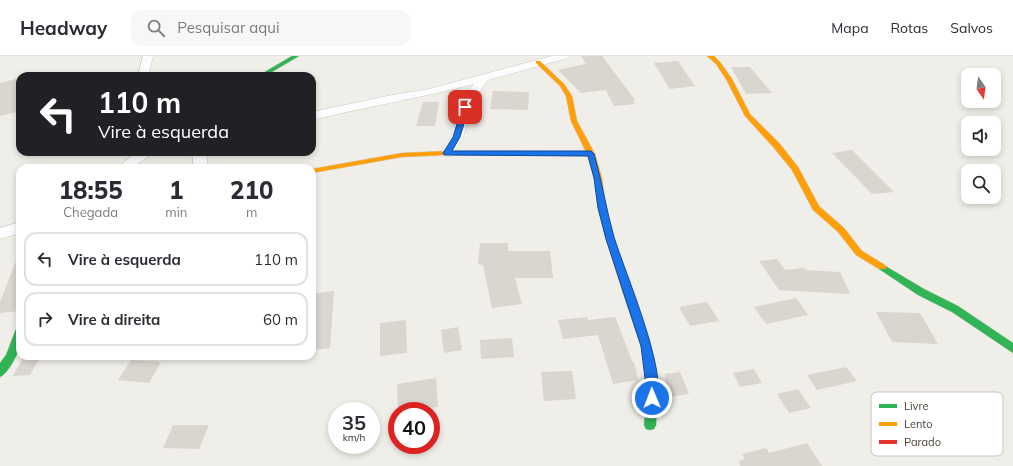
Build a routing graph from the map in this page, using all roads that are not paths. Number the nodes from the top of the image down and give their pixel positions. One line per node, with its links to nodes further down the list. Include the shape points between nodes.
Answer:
1 (148, 56): 6 (street)
2 (296, 56): 7 (street)
3 (564, 56): 5 (street)
4 (710, 56): 18 (street, via 729,79 747,115 795,169 816,208 841,230 859,253 921,292 955,309)
5 (538, 62): 8 (street); 11 (street, via 562,85 569,96 574,121)
6 (144, 72)
7 (268, 72)
8 (485, 76): 9 (street, via 430,92); 10 (street, via 468,99 457,137)
9 (316, 115)
10 (447, 153): 11 (street); 14 (street, via 402,155)
11 (591, 154): 20 (street, via 610,239 646,346 652,385)
12 (141, 156): 13 (street)
13 (129, 164)
14 (316, 170)
15 (16, 228): 16 (street)
16 (0, 234)
17 (16, 342): 19 (street)
18 (1013, 349)
19 (0, 372)
20 (650, 425)

